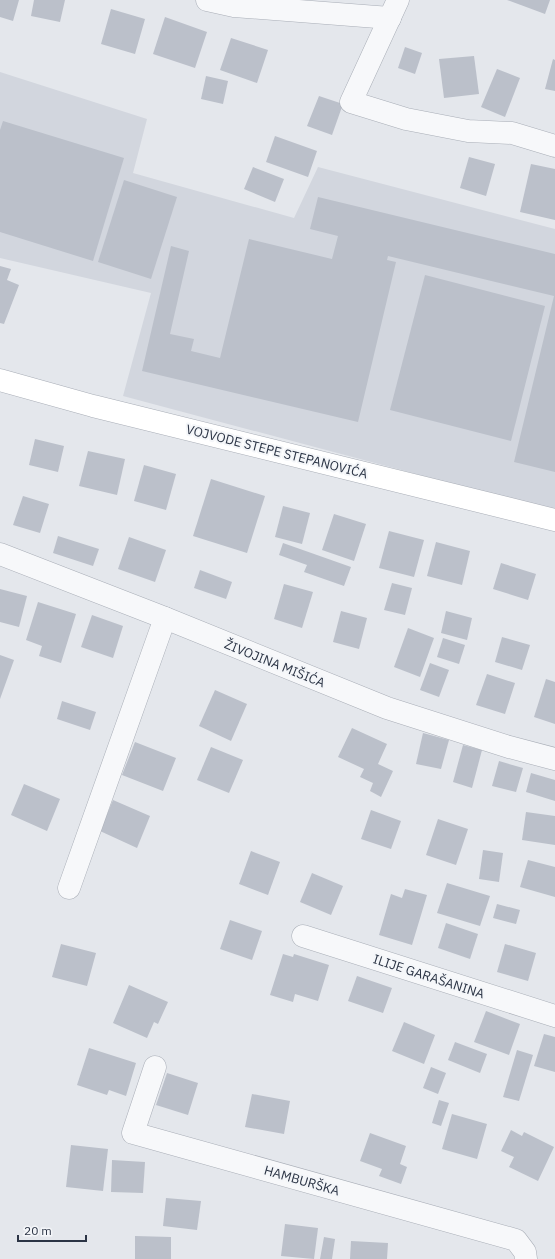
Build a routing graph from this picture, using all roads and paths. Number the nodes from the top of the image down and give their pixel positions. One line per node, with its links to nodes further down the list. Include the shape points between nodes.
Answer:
1 (207, 0): 2 (street, via 234,6)
2 (394, 9): 3 (street, via 351,102 406,119 468,131 512,134)
3 (555, 146)
4 (0, 380): 5 (street, VOJVODE STEPE STEPANOVIĆA, via 93,406)
5 (555, 520)
6 (0, 554): 7 (street, ŽIVOJINA MIŠIĆA)
7 (165, 618): 8 (street, ŽIVOJINA MIŠIĆA, via 387,708 509,748); 9 (street)
8 (555, 759)
9 (69, 888)
10 (303, 936): 11 (street, ILIJE GARAŠANINA)
11 (555, 1016)
12 (155, 1067): 13 (street, HAMBURŠKA, via 133,1133 516,1240 525,1252)
13 (526, 1259)

